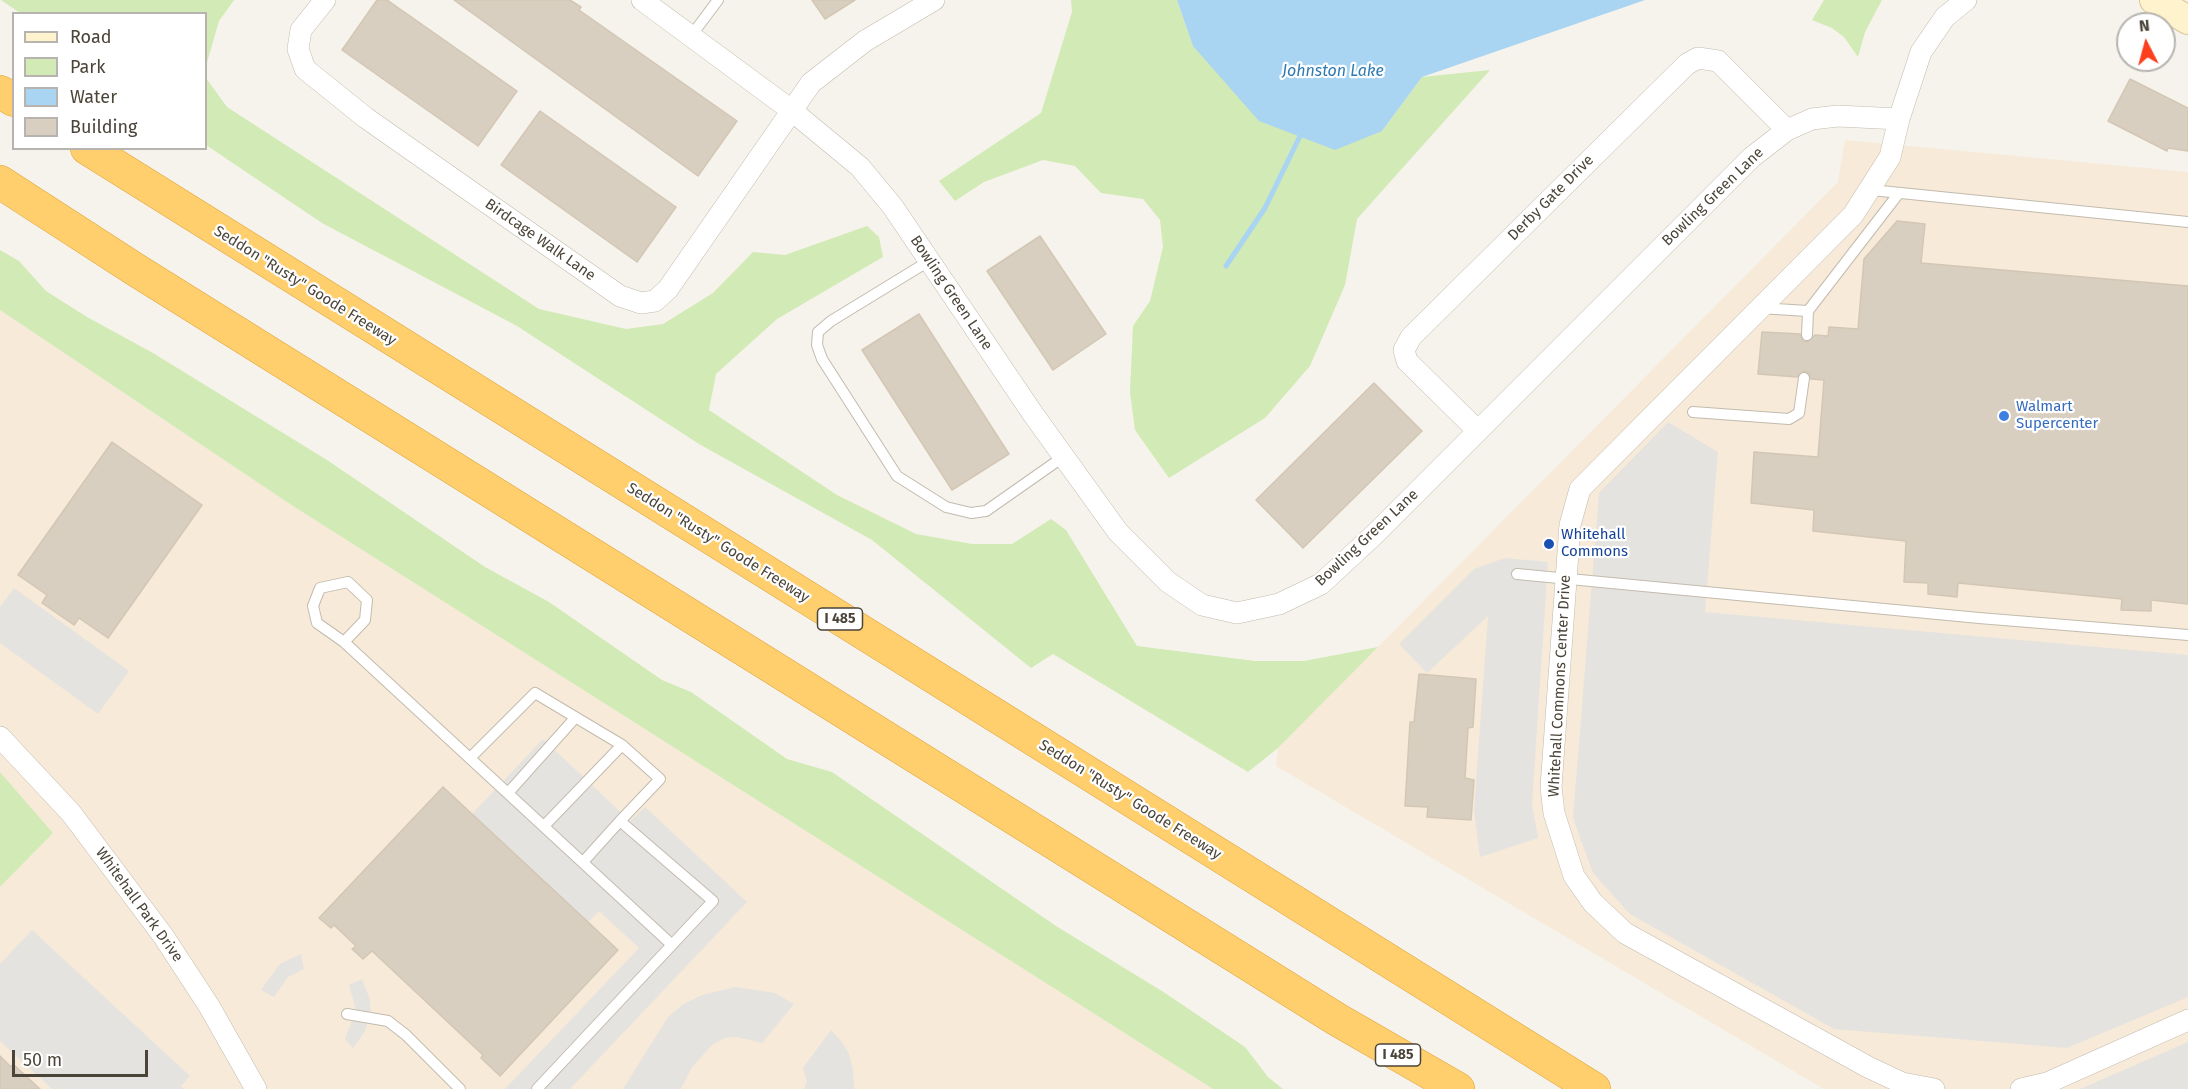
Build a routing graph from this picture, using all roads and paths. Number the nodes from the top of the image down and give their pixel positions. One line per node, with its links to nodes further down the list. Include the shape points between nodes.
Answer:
1 (325, 0): 9 (street, Birdcage Walk Lane, via 301,30 298,49 305,69 366,117 620,296 641,303 655,301 668,289)
2 (642, 0): 8 (street, Bowling Green Lane)
3 (718, 0): 8 (lane)
4 (934, 0): 9 (street, Birdcage Walk Lane, via 865,41 811,83)
5 (1966, 0): 10 (street, Whitehall Commons Center Drive, via 1945,17 1921,52)
6 (2154, 0): 7 (main road)
7 (2188, 20)
8 (691, 36): 9 (street, Bowling Green Lane)
9 (791, 110): 17 (street, Bowling Green Lane, via 860,167 893,207)
10 (1899, 119): 11 (street, Bowling Green Lane, via 1838,116 1812,119); 14 (street, Whitehall Commons Center Drive, via 1890,157)
11 (1787, 130): 23 (street, Bowling Green Lane, via 1752,157); 23 (street, Derby Gate Drive, via 1718,61 1698,58 1687,64 1411,337 1404,350 1407,361)
12 (90, 150): 46 (highway, Seddon "Rusty" Goode Freeway / I 485)
13 (0, 182): 39 (highway, I 485)
14 (1872, 190): 15 (lane); 18 (street, Whitehall Commons Center Drive, via 1853,215)
15 (1899, 193): 16 (lane); 19 (lane)
16 (2188, 222)
17 (928, 261): 24 (street, Bowling Green Lane); 24 (lane, via 818,332 822,359 897,476 946,507 971,513 986,511)
18 (1759, 308): 19 (lane); 26 (street, Whitehall Commons Center Drive, via 1580,489 1571,516)
19 (1808, 311): 20 (lane)
20 (1807, 335)
21 (1804, 378): 22 (lane, via 1799,413 1789,419)
22 (1693, 412)
23 (1477, 430): 24 (street, Bowling Green Lane, via 1321,585 1279,604 1237,613 1202,605 1168,582 1118,532)
24 (1063, 457)
25 (1517, 574): 26 (lane)
26 (1565, 579): 27 (lane); 47 (street, Whitehall Commons Center Drive, via 1551,787 1554,813 1574,876 1593,903 1625,933 1858,1062 1902,1083)
27 (2188, 635)
28 (344, 642): 28 (lane, via 365,620 367,600 348,582 320,588 313,606 317,623); 32 (lane)
29 (575, 718): 31 (lane); 32 (lane, via 535,693); 33 (lane)
30 (0, 737): 41 (street, Whitehall Park Drive, via 71,813 164,936)
31 (622, 745): 34 (lane, via 660,779); 35 (lane)
32 (470, 758): 33 (lane)
33 (508, 793): 35 (lane)
34 (620, 821): 36 (lane); 37 (lane, via 713,901)
35 (544, 826): 36 (lane)
36 (583, 862): 37 (lane)
37 (671, 944): 43 (lane)
38 (347, 1014): 42 (lane, via 388,1021)
39 (1338, 1020): 44 (highway); 45 (highway, I 485)
40 (2188, 1020): 48 (street, via 2047,1083)
41 (255, 1089)
42 (460, 1089)
43 (537, 1089)
44 (1427, 1089)
45 (1458, 1089)
46 (1594, 1089)
47 (1934, 1089)
48 (2021, 1089)

